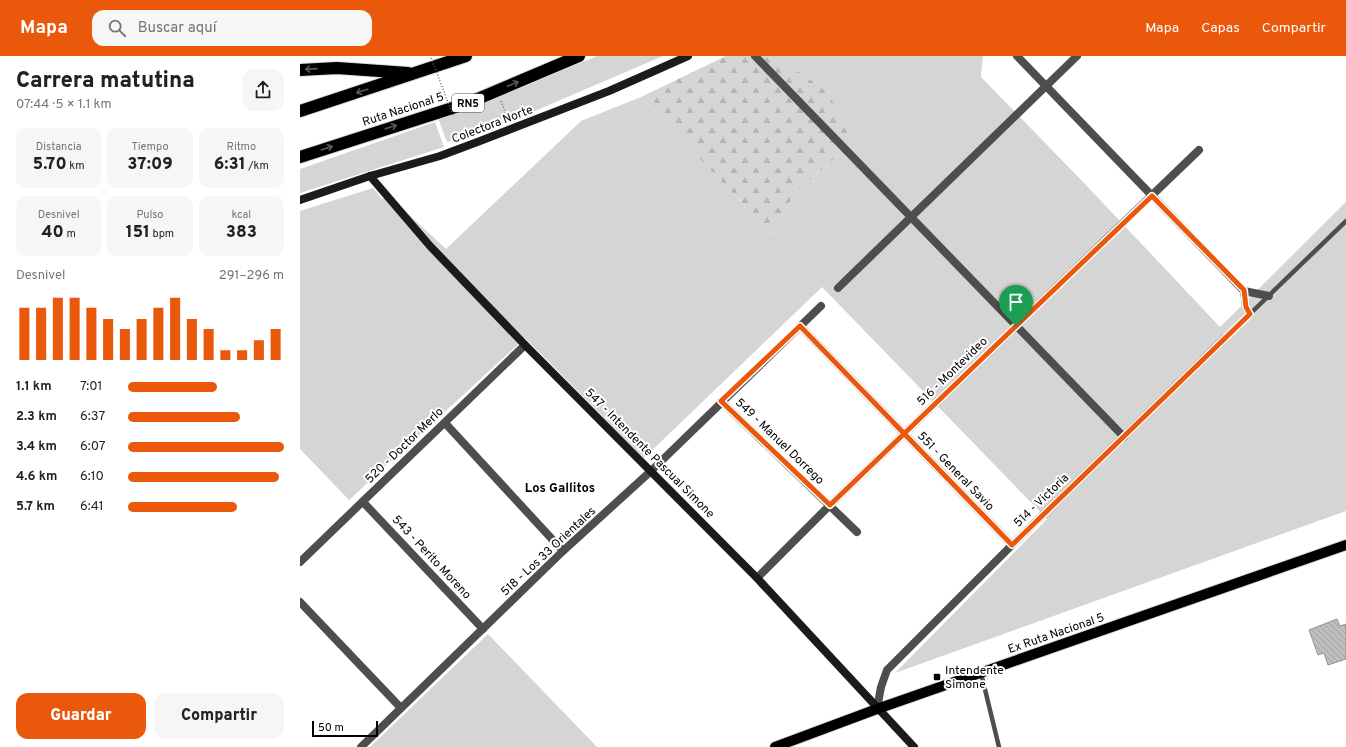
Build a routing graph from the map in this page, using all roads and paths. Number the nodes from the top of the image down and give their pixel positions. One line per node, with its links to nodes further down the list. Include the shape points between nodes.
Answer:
1 (466, 56): 9 (highway)
2 (579, 56): 16 (highway, Ruta Nacional 5 / RN5, one-way to 2, via 468,103)
3 (688, 56): 14 (street, Colectora Norte, via 609,91)
4 (755, 56): 20 (street)
5 (1016, 56): 10 (street)
6 (1077, 56): 10 (street)
7 (431, 58): 13 (path, bridge, via 453,115)
8 (300, 70): 9 (highway, one-way to 8, via 396,73 336,68)
9 (420, 72): 12 (highway, one-way to 12)
10 (1046, 86): 18 (street); 20 (street)
11 (499, 96): 14 (path)
12 (300, 111)
13 (459, 113)
14 (512, 129): 17 (street, Colectora Norte, via 440,156)
15 (1199, 150): 18 (street, 516 - Montevideo)
16 (300, 157)
17 (370, 176): 19 (street, Colectora Norte); 30 (street, 547 - Intendente Pascual Simone, via 430,246)
18 (1152, 196): 23 (street); 28 (street, 516 - Montevideo)
19 (300, 200)
20 (911, 217): 22 (street); 28 (street)
21 (1346, 221): 24 (lane)
22 (838, 288)
23 (1244, 290): 24 (street); 26 (street, via 1246,307)
24 (1269, 296): 26 (lane)
25 (821, 306): 27 (street, 518 - Los 33 Orientales)
26 (1250, 314): 29 (lane)
27 (800, 326): 31 (street, 518 - Los 33 Orientales); 33 (street, 551 - General Savio)
28 (1016, 326): 33 (street, 516 - Montevideo); 34 (street)
29 (1225, 338): 34 (street, 514 - Victoria)
30 (525, 345): 32 (street, 520 - Doctor Merlo); 35 (street, 547 - Intendente Pascual Simone)
31 (721, 401): 35 (street, 518 - Los 33 Orientales); 37 (street, 549 - Manuel Dorrego)
32 (445, 423): 36 (street, 520 - Doctor Merlo); 41 (street)
33 (904, 434): 37 (street, 516 - Montevideo); 40 (street, 551 - General Savio)
34 (1124, 437): 40 (street, 514 - Victoria)
35 (651, 471): 41 (street, 518 - Los 33 Orientales); 43 (street, 547 - Intendente Pascual Simone)
36 (363, 502): 42 (street, 520 - Doctor Merlo); 45 (street, 543 - Perito Moreno)
37 (830, 505): 38 (street, 549 - Manuel Dorrego); 43 (street, 516 - Montevideo)
38 (857, 532)
39 (1346, 544): 46 (main road, Ex Ruta Nacional 5)
40 (1012, 545): 48 (street, 514 - Victoria, via 887,670)
41 (563, 551): 45 (street, 518 - Los 33 Orientales)
42 (300, 562)
43 (757, 578): 48 (street, 547 - Intendente Pascual Simone)
44 (300, 602): 47 (street)
45 (483, 629): 47 (street, 518 - Los 33 Orientales)
46 (981, 673): 48 (main road, Ex Ruta Nacional 5); 52 (lane)
47 (401, 708): 49 (street, 518 - Los 33 Orientales)
48 (877, 709): 50 (main road, Ex Ruta Nacional 5); 51 (street, 547 - Intendente Pascual Simone)
49 (361, 747)
50 (775, 747)
51 (914, 747)
52 (999, 747)

